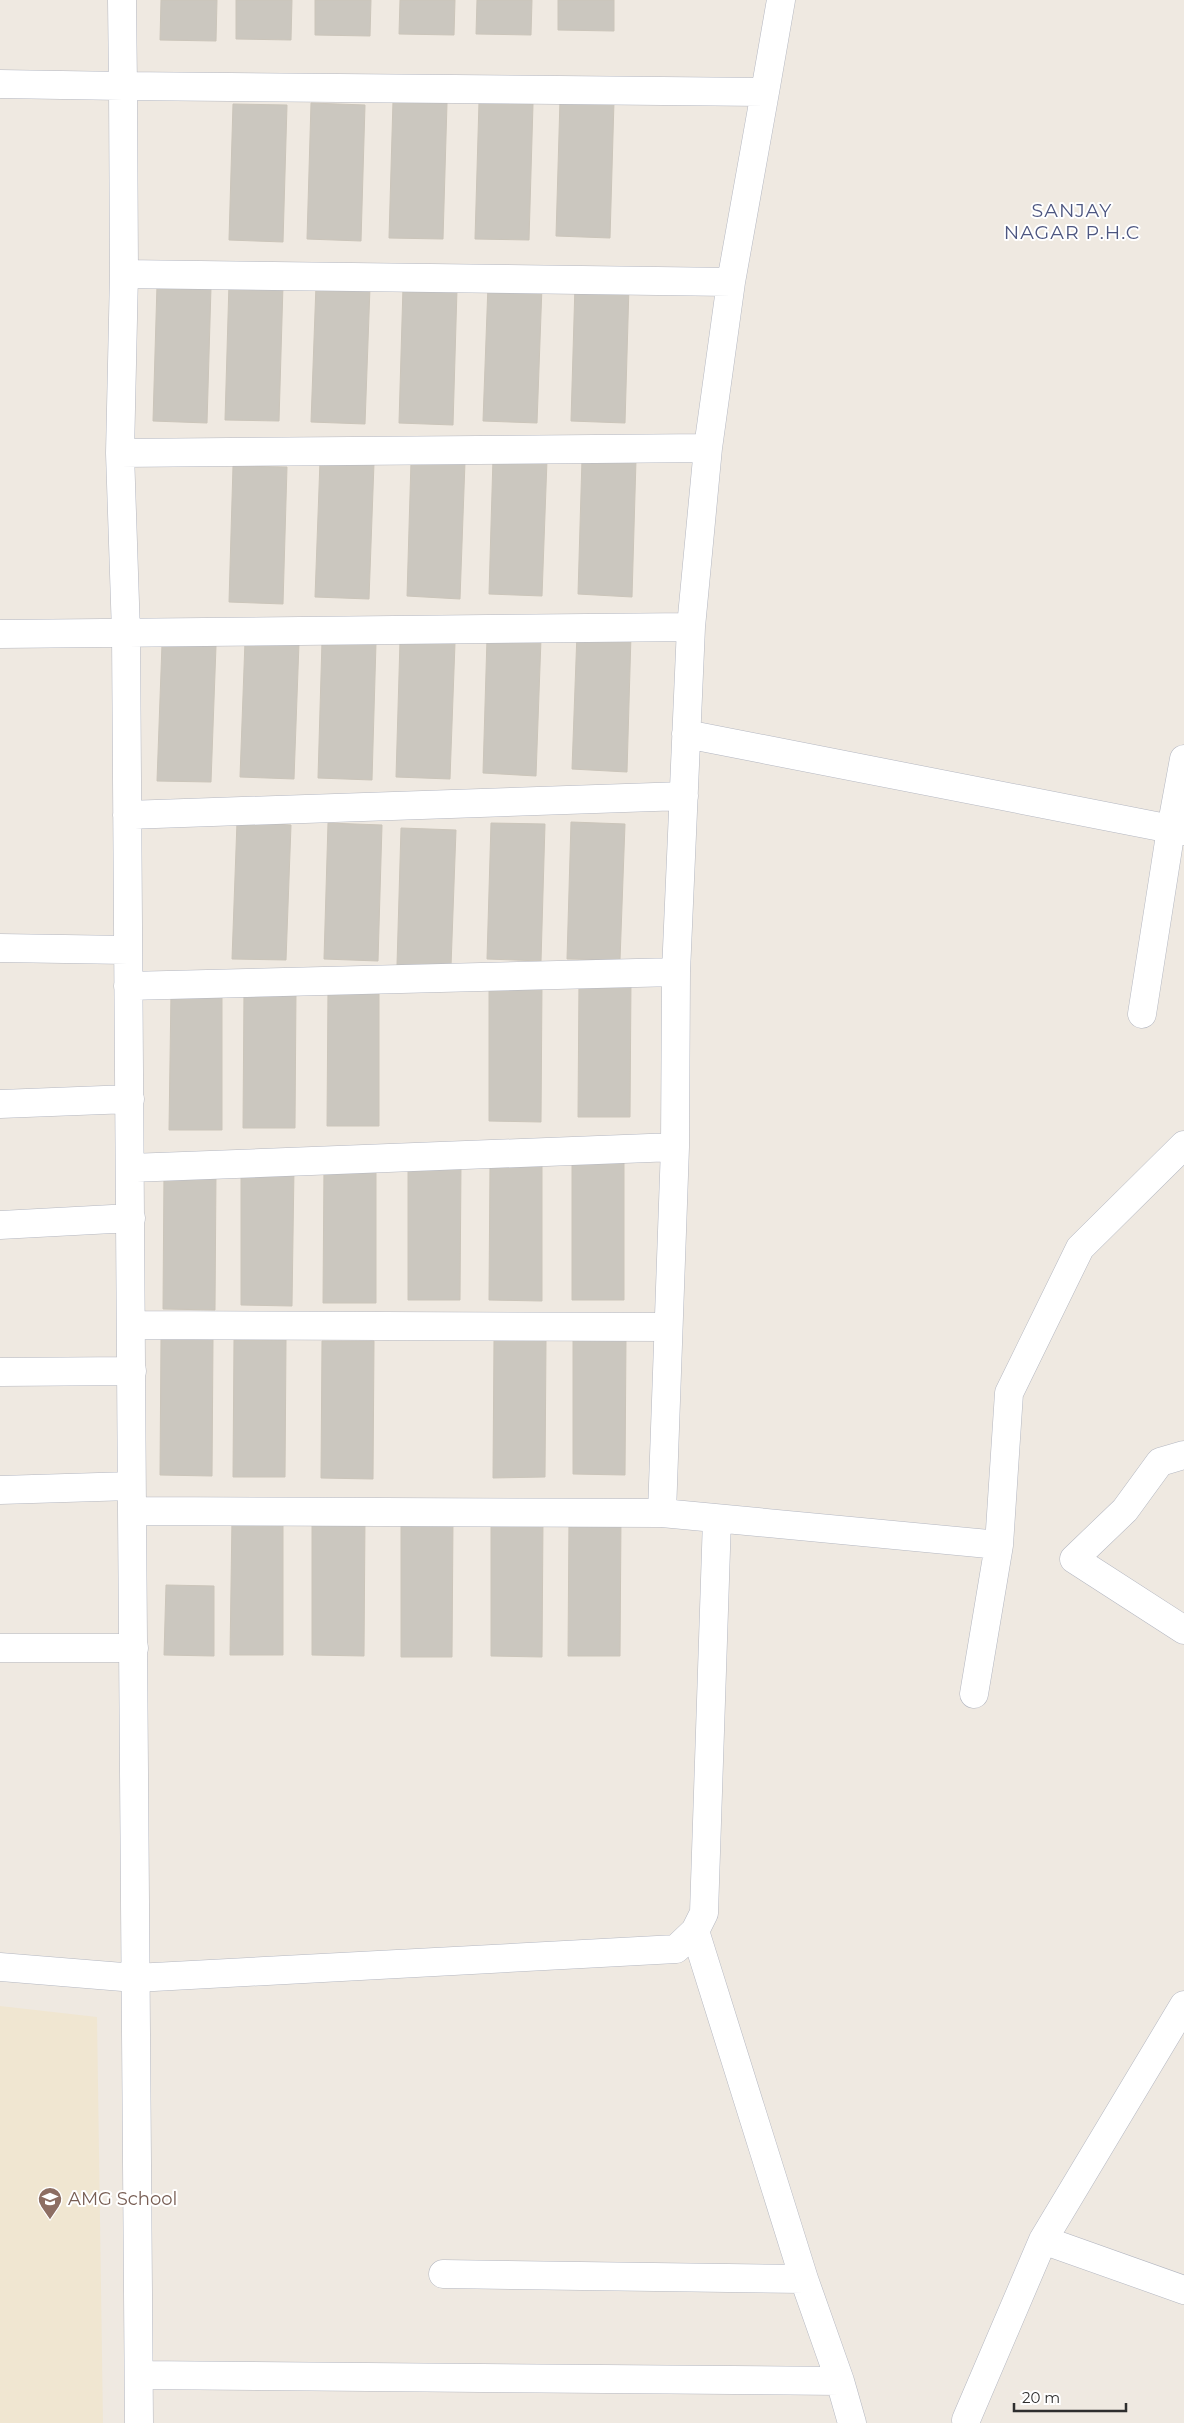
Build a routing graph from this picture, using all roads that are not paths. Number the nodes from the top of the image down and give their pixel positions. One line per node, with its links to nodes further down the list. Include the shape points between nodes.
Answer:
1 (122, 0): 4 (street)
2 (781, 0): 5 (street)
3 (0, 84): 4 (street)
4 (123, 86): 5 (street); 6 (street)
5 (765, 92): 7 (street)
6 (124, 274): 7 (street); 9 (street)
7 (731, 282): 8 (street)
8 (708, 448): 9 (street); 10 (street)
9 (120, 453): 11 (street)
10 (691, 627): 11 (street); 13 (street)
11 (126, 633): 12 (street); 16 (street)
12 (0, 634)
13 (686, 734): 15 (street); 17 (street)
14 (1184, 760): 17 (street)
15 (684, 796): 16 (street); 20 (street)
16 (127, 815): 19 (street)
17 (1178, 830): 22 (street)
18 (0, 948): 19 (street)
19 (128, 950): 21 (street)
20 (676, 972): 21 (street); 26 (street)
21 (128, 986): 23 (street)
22 (1142, 1014)
23 (130, 1100): 24 (street); 27 (street)
24 (0, 1104)
25 (1184, 1145): 39 (street, via 1080,1248 1009,1393)
26 (675, 1147): 27 (street); 31 (street)
27 (130, 1168): 28 (street)
28 (131, 1218): 29 (street); 30 (street)
29 (0, 1225)
30 (132, 1325): 31 (street); 32 (street)
31 (668, 1327): 37 (street)
32 (132, 1371): 33 (street); 36 (street)
33 (0, 1372)
34 (1184, 1455): 40 (street, via 1160,1462 1125,1510 1074,1559)
35 (0, 1490): 36 (street)
36 (131, 1499): 37 (street); 42 (street)
37 (662, 1513): 38 (street)
38 (717, 1519): 39 (street); 44 (street, via 704,1913)
39 (999, 1545): 43 (street)
40 (1184, 1630)
41 (0, 1648): 42 (street)
42 (134, 1648): 46 (street)
43 (974, 1694)
44 (695, 1931): 46 (street, via 676,1949); 50 (street)
45 (0, 1967): 46 (street)
46 (136, 1978): 52 (street)
47 (1184, 2005): 48 (street)
48 (1043, 2240): 51 (street); 54 (street)
49 (443, 2274): 50 (street)
50 (804, 2279): 53 (street)
51 (1184, 2290)
52 (139, 2375): 53 (street); 55 (street)
53 (840, 2381): 56 (street)
54 (969, 2422)
55 (139, 2423)
56 (852, 2423)

